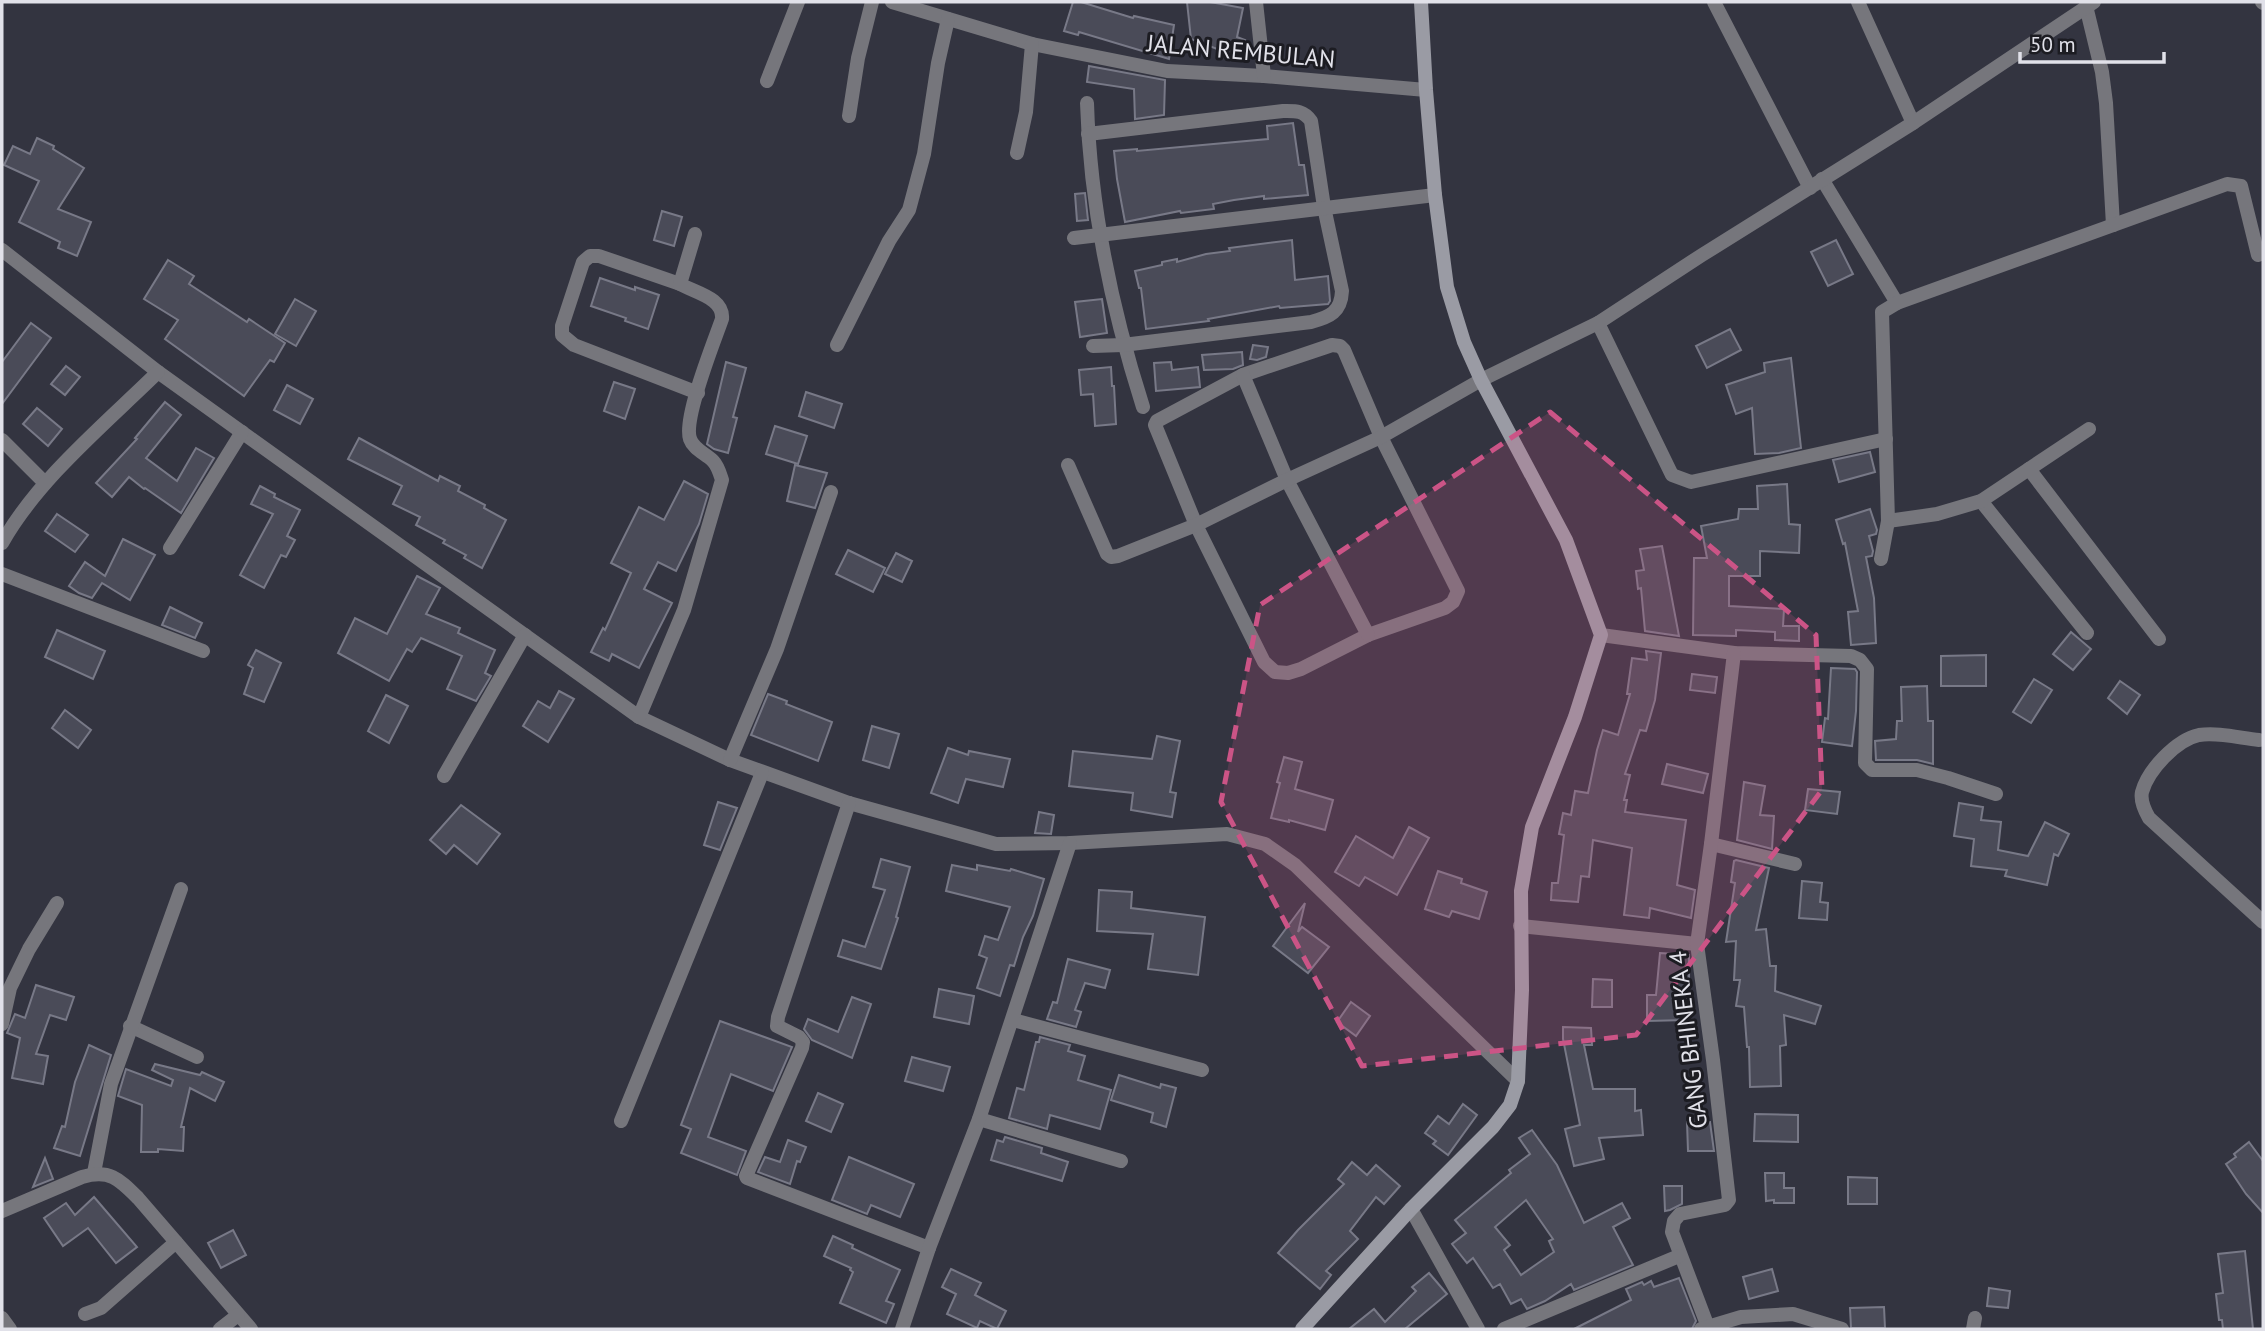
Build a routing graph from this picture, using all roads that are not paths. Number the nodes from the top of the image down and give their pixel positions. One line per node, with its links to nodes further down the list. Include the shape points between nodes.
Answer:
1 (797, 2): 12 (street)
2 (872, 2): 15 (street)
3 (892, 2): 9 (street, JALAN REMBULAN)
4 (1256, 2): 11 (street)
5 (1421, 2): 13 (street)
6 (1714, 2): 19 (street)
7 (1858, 2): 16 (street)
8 (2090, 4): 16 (street); 22 (street, via 2106,103)
9 (948, 19): 10 (street, JALAN REMBULAN); 31 (street, via 909,210)
10 (1032, 44): 11 (street, JALAN REMBULAN, via 1167,71); 18 (street)
11 (1264, 76): 13 (street, JALAN REMBULAN)
12 (767, 81)
13 (1426, 90): 20 (street)
14 (1087, 103): 17 (street)
15 (849, 116)
16 (1913, 123): 19 (street)
17 (1088, 134): 21 (street, via 1297,111 1311,121); 24 (street)
18 (1017, 153)
19 (1816, 183): 29 (street); 30 (street)
20 (1435, 195): 21 (street); 36 (street, via 1447,287)
21 (1324, 207): 24 (street); 32 (street, via 1342,292 1335,312 1311,322)
22 (2113, 225): 27 (street, via 2227,184 2241,186); 29 (street)
23 (695, 234): 28 (street)
24 (1101, 234): 25 (street); 32 (street)
25 (1074, 238)
26 (2, 250): 34 (street)
27 (2258, 256)
28 (680, 284): 37 (street, via 715,301 723,313); 37 (street, via 590,256 583,262 562,335 574,345)
29 (1897, 303): 42 (street, via 1882,312)
30 (1598, 323): 36 (street); 42 (street, via 1672,475 1691,482)
31 (837, 345)
32 (1123, 345): 33 (street); 38 (street)
33 (1093, 346)
34 (158, 372): 40 (street); 47 (street)
35 (1243, 375): 41 (street, via 1340,345); 46 (street); 52 (street, via 1155,422)
36 (1481, 380): 41 (street); 60 (street, via 1559,524)
37 (698, 393): 64 (street, via 690,440 715,462 721,490 684,610)
38 (1143, 407)
39 (2089, 429): 45 (street)
40 (242, 432): 54 (street); 58 (street)
41 (1381, 437): 46 (street); 59 (street, via 1458,591 1445,608)
42 (1886, 439): 50 (street)
43 (2, 440): 47 (street)
44 (1068, 465): 52 (street, via 1111,556)
45 (2029, 469): 49 (street); 61 (street)
46 (1287, 480): 52 (street); 59 (street)
47 (45, 483): 51 (street)
48 (831, 492): 66 (street, via 777,649)
49 (1980, 501): 50 (street, via 1937,514); 57 (street)
50 (1888, 521): 55 (street)
51 (6, 525): 53 (street)
52 (1196, 525): 59 (street, via 1264,662 1275,672 1301,669)
53 (2, 543)
54 (170, 548)
55 (1881, 559)
56 (2, 574): 62 (street)
57 (2087, 634)
58 (525, 635): 64 (street); 68 (street)
59 (1368, 635)
60 (1601, 635): 63 (street); 77 (street, via 1532,827)
61 (2159, 639)
62 (204, 651)
63 (1734, 653): 69 (street, via 1860,660 1867,669 1868,767 1917,770); 72 (street, GANG BHINEKA 4)
64 (639, 717): 66 (street)
65 (2259, 740): 76 (street, via 2211,734 2183,741 2155,768 2141,793 2149,818)
66 (730, 760): 67 (street)
67 (762, 773): 70 (street); 86 (street)
68 (444, 776)
69 (1996, 793)
70 (849, 803): 71 (street, via 996,844); 92 (street, via 777,1023 799,1037 802,1048 746,1176)
71 (1070, 843): 79 (street); 84 (street, via 1227,834 1265,844 1295,865)
72 (1711, 844): 73 (street); 78 (street, GANG BHINEKA 4)
73 (1795, 864)
74 (181, 889): 81 (street)
75 (57, 903): 80 (street, via 10,988)
76 (2263, 922)
77 (1520, 926): 78 (street); 84 (street)
78 (1697, 944): 93 (street, GANG BHINEKA 4, via 1729,1200 1725,1205 1680,1214 1672,1232)
79 (1013, 1020): 83 (street); 85 (street)
80 (2, 1024)
81 (130, 1026): 82 (street); 88 (street, via 111,1084)
82 (197, 1058)
83 (1202, 1070)
84 (1518, 1082): 89 (street, via 1510,1105 1493,1127)
85 (979, 1119): 87 (street); 92 (street)
86 (621, 1121)
87 (1121, 1161)
88 (94, 1173): 90 (street); 91 (street, via 122,1181)
89 (1411, 1209): 102 (street); 103 (street)
90 (2, 1211)
91 (176, 1242): 94 (street, via 101,1308); 95 (street)
92 (929, 1248): 101 (street)
93 (1679, 1256): 97 (street, GANG BHINEKA 4); 104 (street)
94 (85, 1314)
95 (237, 1315): 99 (street); 100 (street)
96 (2, 1318): 98 (street)
97 (1705, 1328): 105 (street, via 1741,1317 1793,1314)
98 (9, 1329)
99 (220, 1329)
100 (251, 1329)
101 (902, 1329)
102 (1302, 1329)
103 (1478, 1329)
104 (1504, 1329)
105 (1842, 1329)

